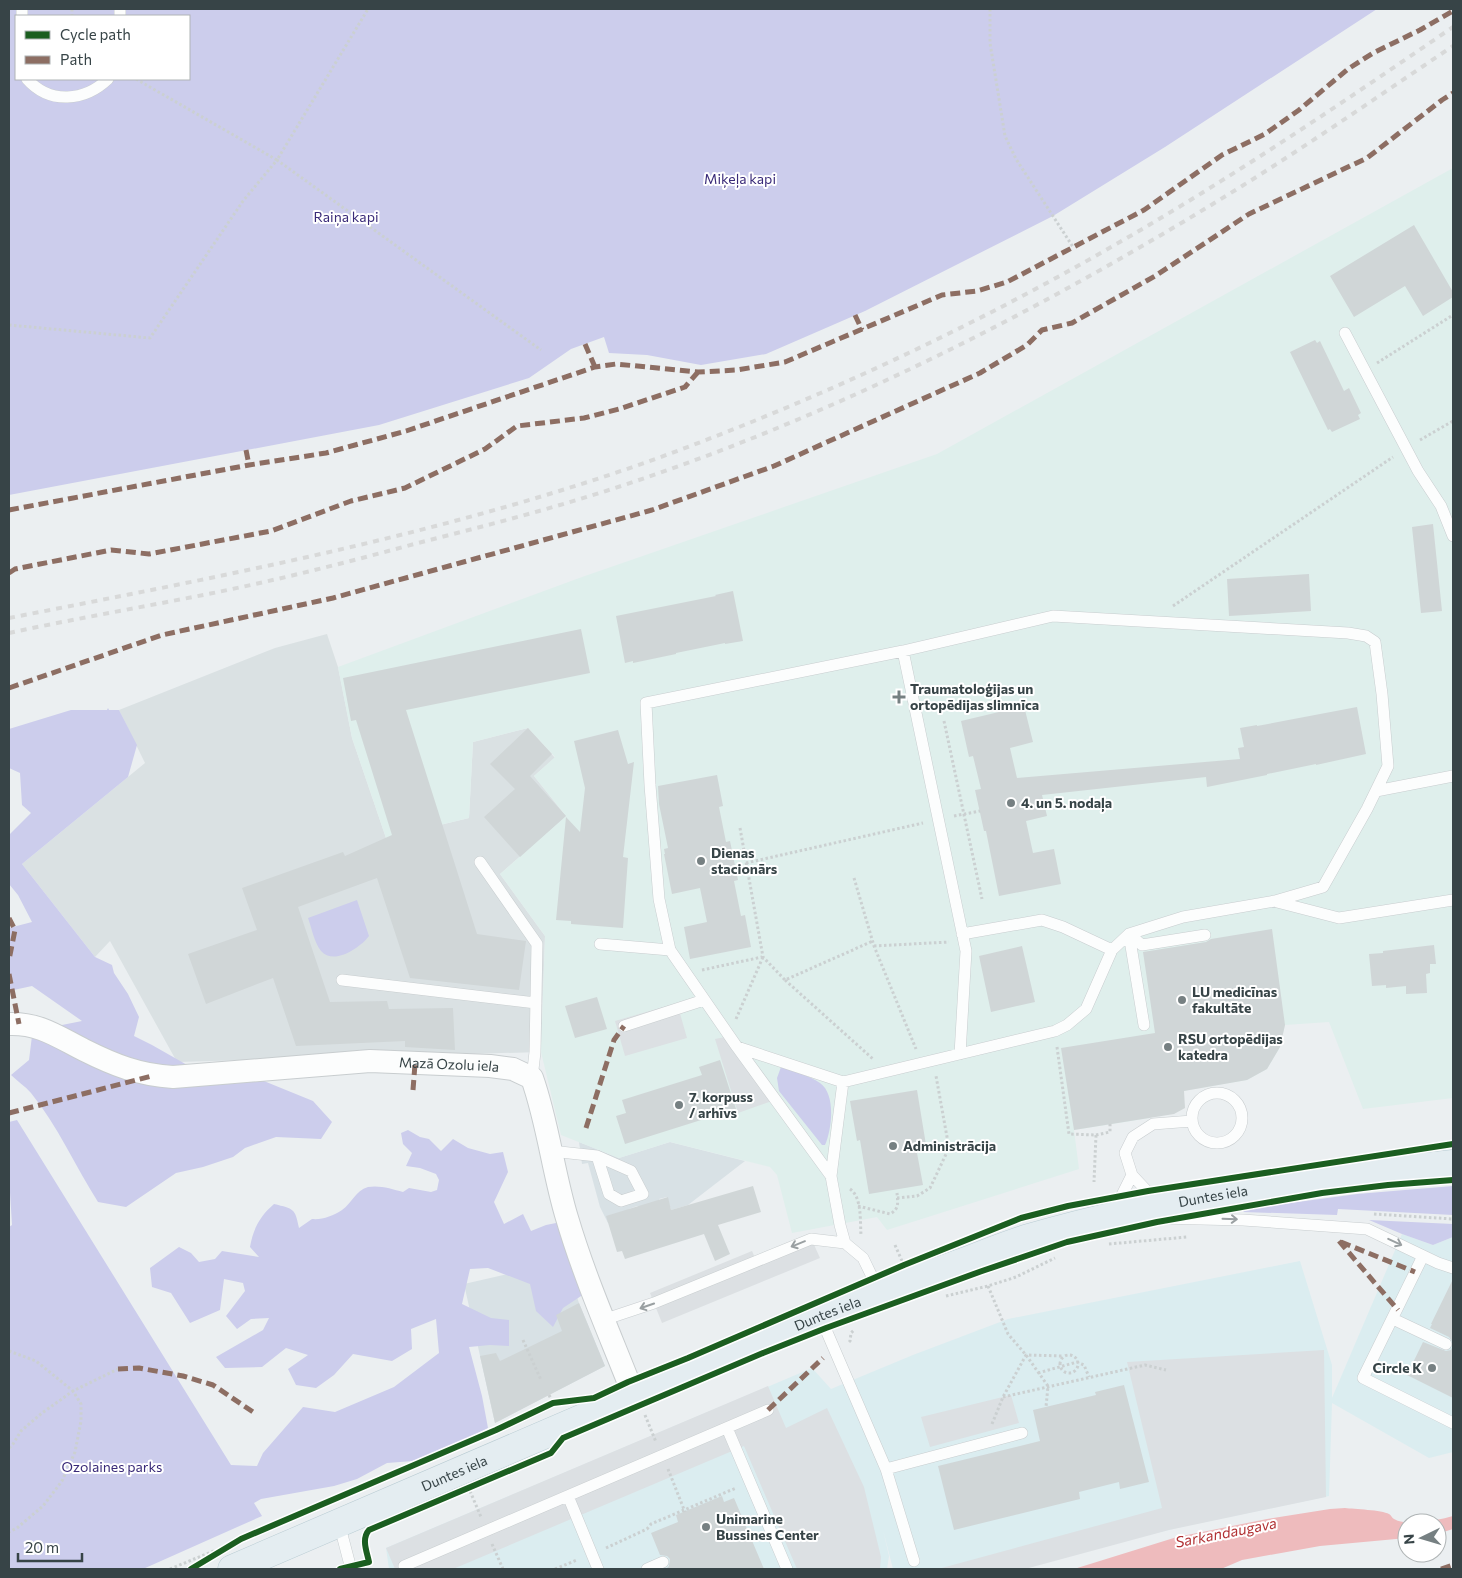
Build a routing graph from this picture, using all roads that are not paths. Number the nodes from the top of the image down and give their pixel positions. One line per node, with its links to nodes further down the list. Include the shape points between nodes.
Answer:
1 (28, 80): 2 (lane, via 47,94 65,98 90,92)
2 (107, 80)
3 (1345, 333): 4 (lane, via 1418,472 1441,506)
4 (1453, 536)
5 (903, 651): 7 (lane, via 1053,616 1366,636 1375,642 1388,766); 11 (lane); 15 (lane, via 646,703 659,899)
6 (1453, 776): 7 (lane)
7 (1376, 791): 10 (lane, via 1323,887)
8 (480, 862): 19 (lane, via 536,944)
9 (1453, 900): 10 (lane, via 1339,918)
10 (1275, 901): 12 (lane, via 1183,917)
11 (962, 934): 16 (lane, via 1042,920); 24 (lane, via 966,951)
12 (1129, 934): 13 (lane, via 1142,945); 16 (lane); 21 (lane)
13 (1205, 935)
14 (600, 944): 15 (lane)
15 (670, 950): 18 (lane)
16 (1112, 950): 24 (lane, via 1086,1009 1067,1025 1055,1031)
17 (342, 980): 19 (lane)
18 (704, 1000): 22 (lane); 23 (lane)
19 (536, 1003): 25 (lane)
20 (9, 1024): 25 (street, Mazā Ozolu iela, via 41,1028 119,1066 152,1076 173,1077 370,1060 490,1066 513,1069)
21 (1144, 1025)
22 (624, 1026)
23 (737, 1047): 26 (lane); 32 (lane)
24 (960, 1054): 26 (lane)
25 (532, 1078): 28 (street)
26 (843, 1082): 32 (lane)
27 (1192, 1121): 27 (lane, via 1198,1134 1209,1142 1223,1143 1236,1136 1242,1123 1241,1108 1232,1098 1218,1093 1205,1096 1190,1106); 31 (lane, via 1154,1121 1133,1137 1125,1153)
28 (552, 1151): 29 (lane); 41 (street, via 566,1216)
29 (597, 1156)
30 (1453, 1164): 33 (main road, Duntes iela, via 1346,1176)
31 (1132, 1175): 33 (lane); 34 (lane)
32 (831, 1176): 35 (lane)
33 (1162, 1206): 34 (main road, Duntes iela)
34 (1111, 1216): 36 (lane, one-way to 36, via 1243,1220 1366,1229); 38 (main road, Duntes iela, via 1027,1238)
35 (845, 1243): 38 (lane, via 863,1258); 41 (lane, one-way to 41, via 812,1239 654,1304)
36 (1423, 1256): 37 (lane); 40 (lane)
37 (1453, 1268)
38 (876, 1286): 39 (main road, Duntes iela)
39 (820, 1316): 43 (main road, Duntes iela); 48 (lane)
40 (1393, 1319): 42 (lane); 45 (lane, via 1364,1378)
41 (603, 1320): 43 (street)
42 (1446, 1344)
43 (634, 1396): 50 (main road, Duntes iela)
44 (768, 1410): 46 (lane)
45 (1453, 1424)
46 (727, 1428): 49 (lane); 58 (lane)
47 (1022, 1433): 48 (lane)
48 (886, 1469): 52 (lane)
49 (568, 1496): 54 (lane); 56 (lane)
50 (340, 1523): 51 (main road, Duntes iela); 55 (lane)
51 (227, 1555)
52 (914, 1560)
53 (663, 1562): 57 (lane)
54 (405, 1568)
55 (352, 1569)
56 (598, 1569)
57 (647, 1569)
58 (787, 1569)

